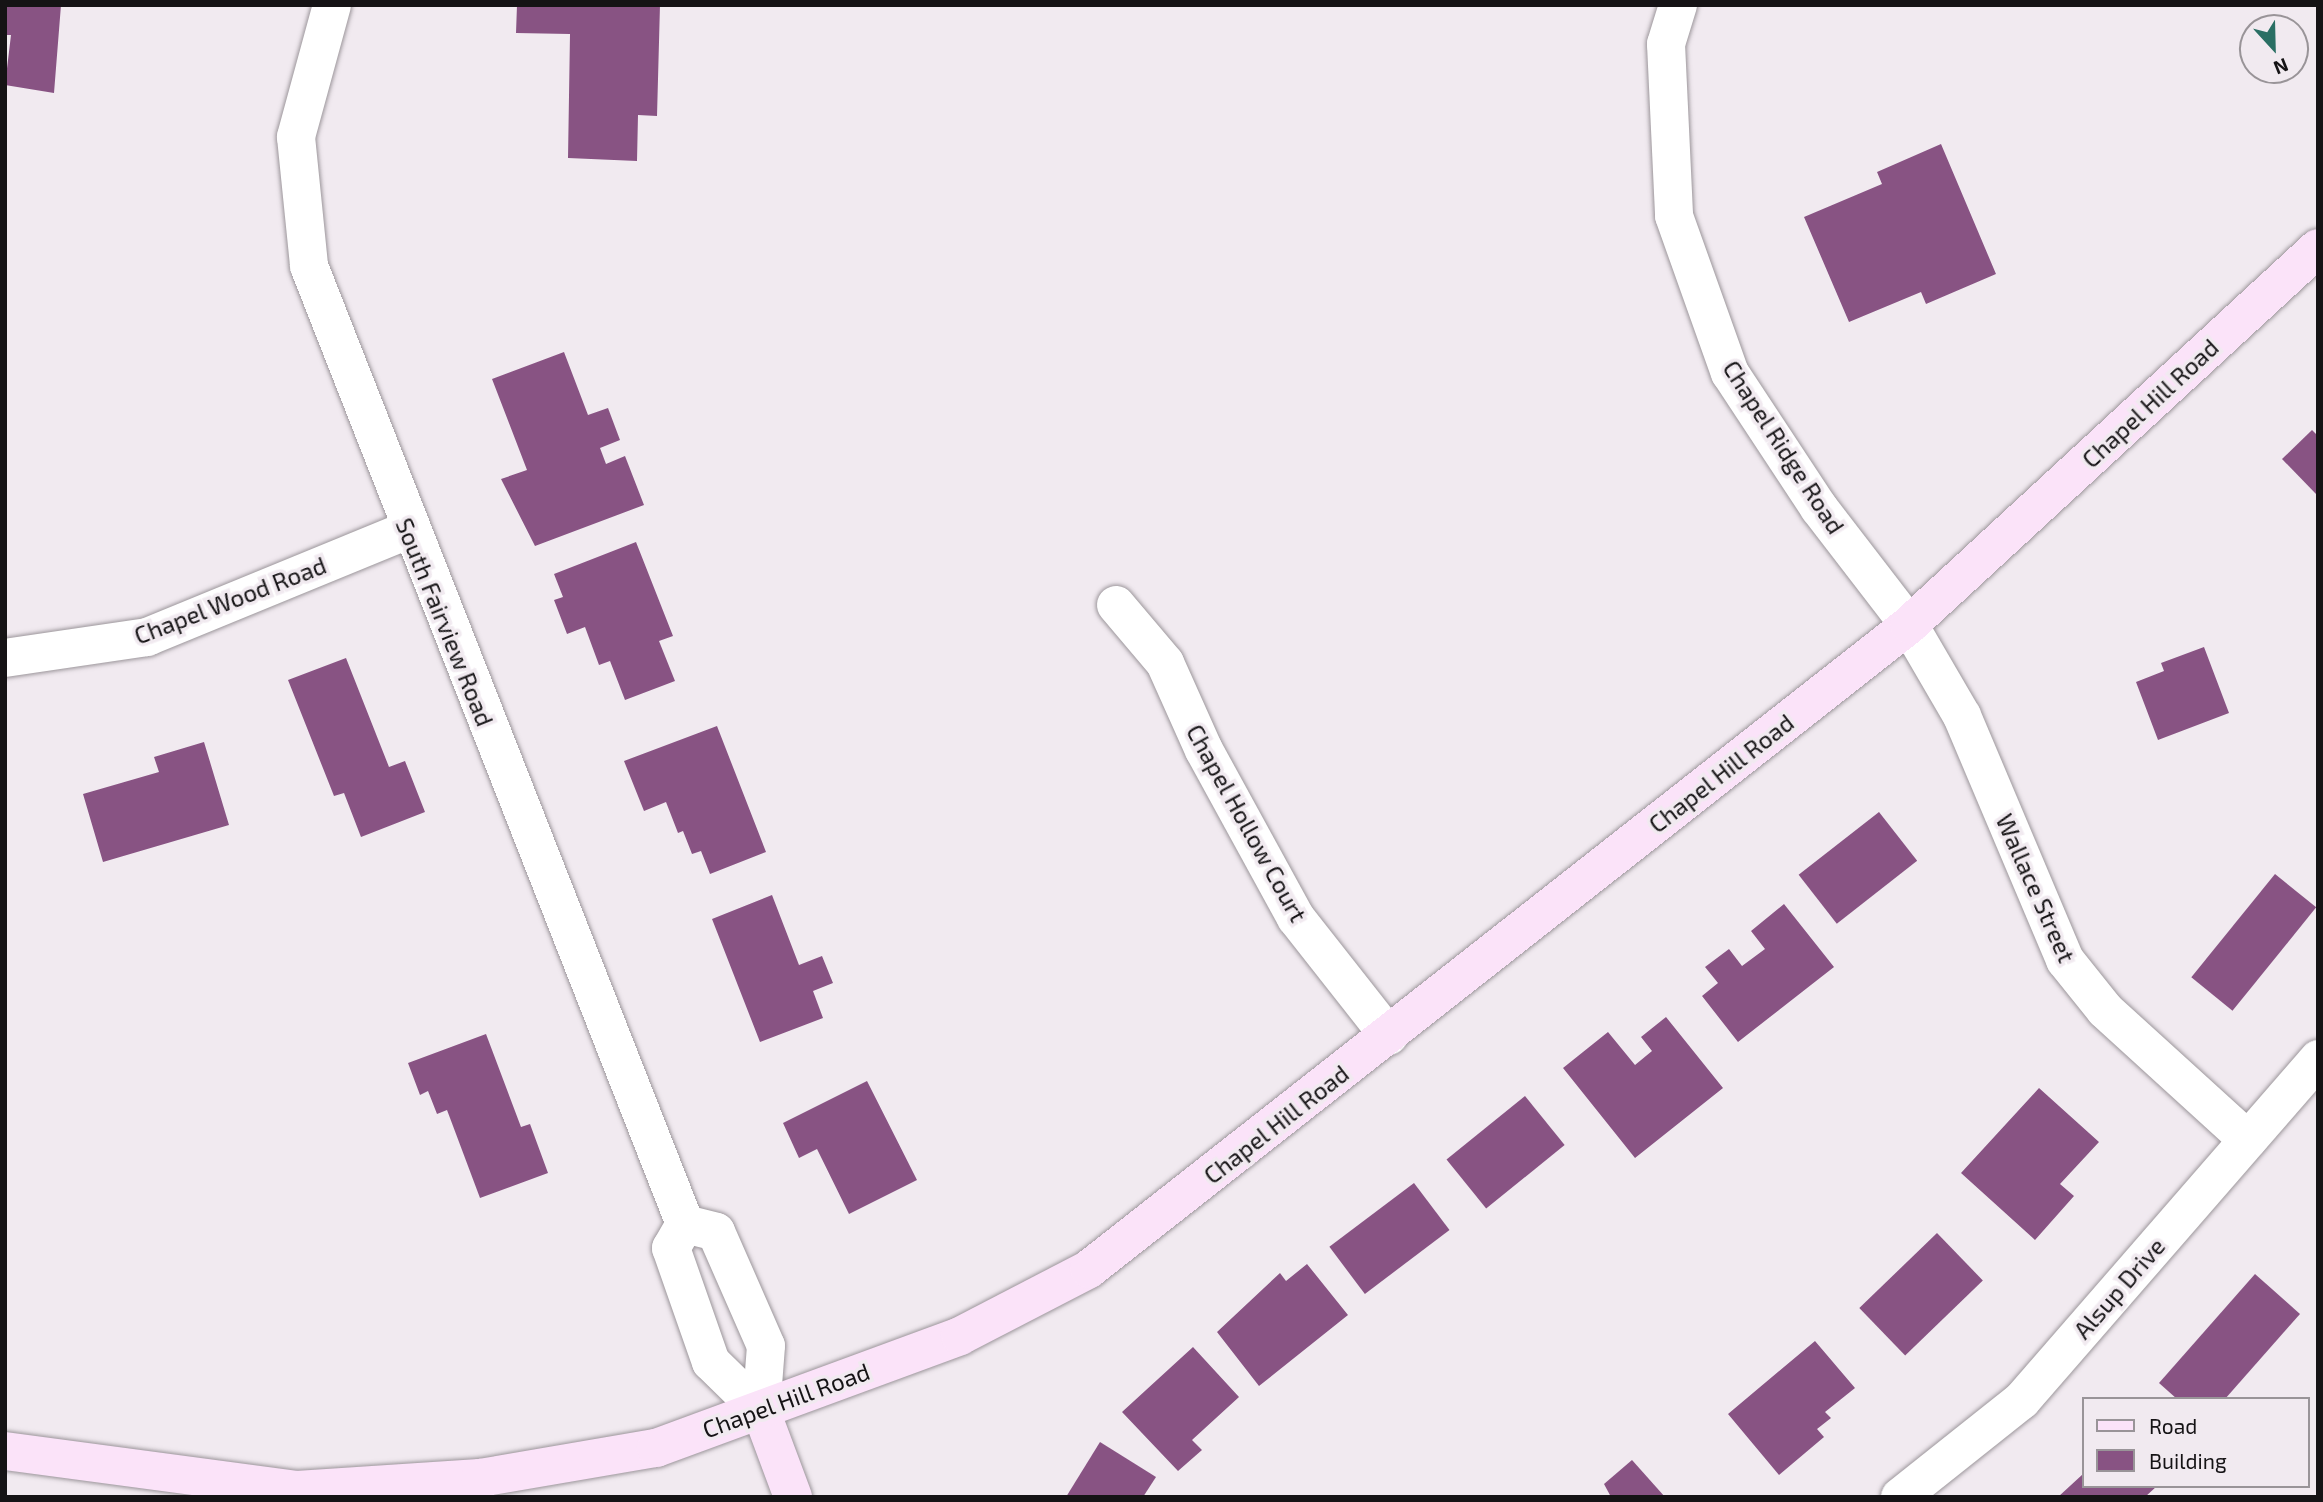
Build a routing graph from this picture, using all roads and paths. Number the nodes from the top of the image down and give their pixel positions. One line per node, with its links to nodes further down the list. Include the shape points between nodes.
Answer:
1 (332, 5): 4 (street, South Fairview Road, via 296,137 309,266)
2 (1678, 5): 6 (street, Chapel Ridge Road, via 1666,44 1674,216 1730,373 1819,508)
3 (2318, 248): 6 (street, Chapel Hill Road)
4 (408, 530): 7 (street, Chapel Wood Road, via 147,637); 11 (street, South Fairview Road)
5 (1116, 605): 8 (street, Chapel Hollow Court, via 1165,663 1204,750 1296,918)
6 (1909, 625): 8 (street, Chapel Hill Road); 10 (street, Wallace Street, via 1962,716 2064,960 2105,1010)
7 (5, 658)
8 (1389, 1036): 12 (street, Chapel Hill Road, via 1089,1269 960,1336)
9 (2318, 1059): 10 (street, Alsup Drive)
10 (2248, 1140): 15 (street, Alsup Drive, via 2022,1400)
11 (685, 1224): 12 (street, via 671,1248 711,1362); 12 (street, via 716,1232 766,1346)
12 (761, 1411): 13 (street, Chapel Hill Road, via 656,1448 480,1478 297,1490); 14 (street)
13 (5, 1451)
14 (793, 1497)
15 (1900, 1497)

